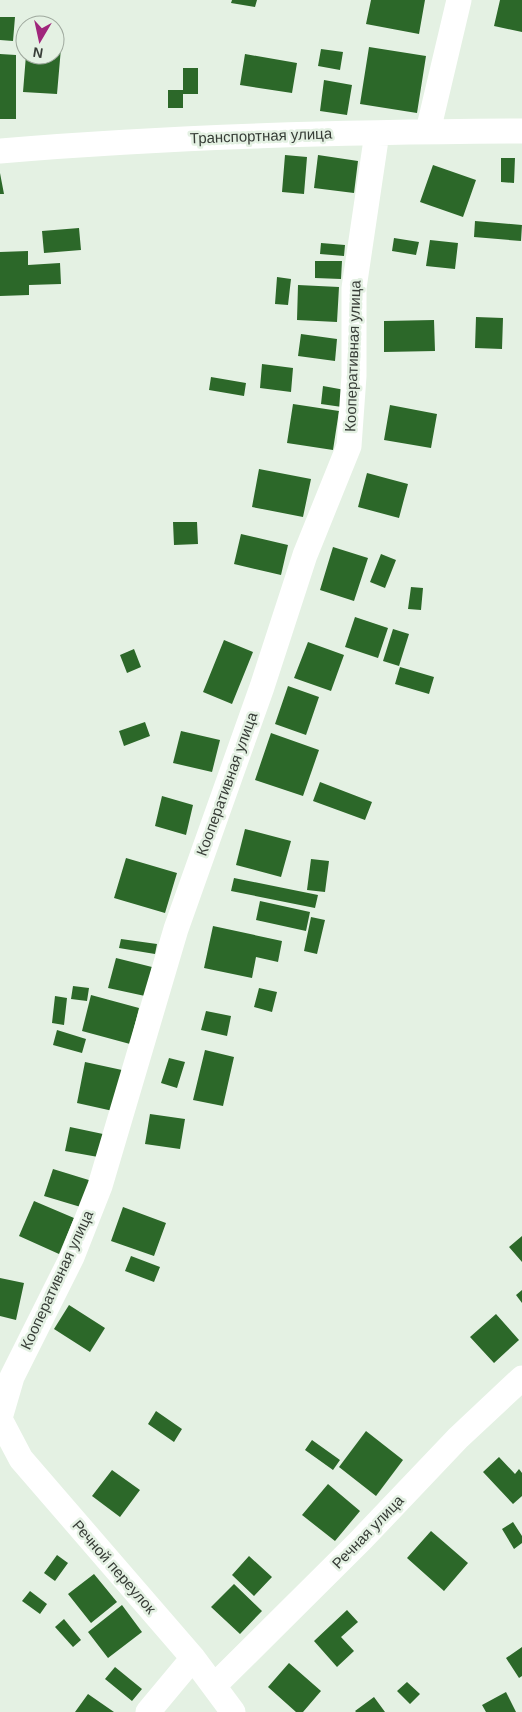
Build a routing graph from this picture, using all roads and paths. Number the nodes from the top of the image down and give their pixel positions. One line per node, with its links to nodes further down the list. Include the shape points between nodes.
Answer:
1 (460, 0): 3 (street)
2 (522, 130): 3 (street, Транспортная улица)
3 (428, 131): 4 (street, Транспортная улица)
4 (377, 133): 5 (street, Транспортная улица, via 241,136); 7 (street, Кооперативная улица, via 354,288 354,376 349,446 305,555 176,929 100,1186 72,1256 12,1377)
5 (0, 151)
6 (522, 1378): 9 (street, Речная улица, via 458,1438 362,1540)
7 (0, 1419): 8 (street, Речной переулок, via 21,1459)
8 (193, 1658): 9 (street, Речной переулок); 10 (street)
9 (214, 1686): 11 (street, Речной переулок)
10 (148, 1712)
11 (233, 1712)

